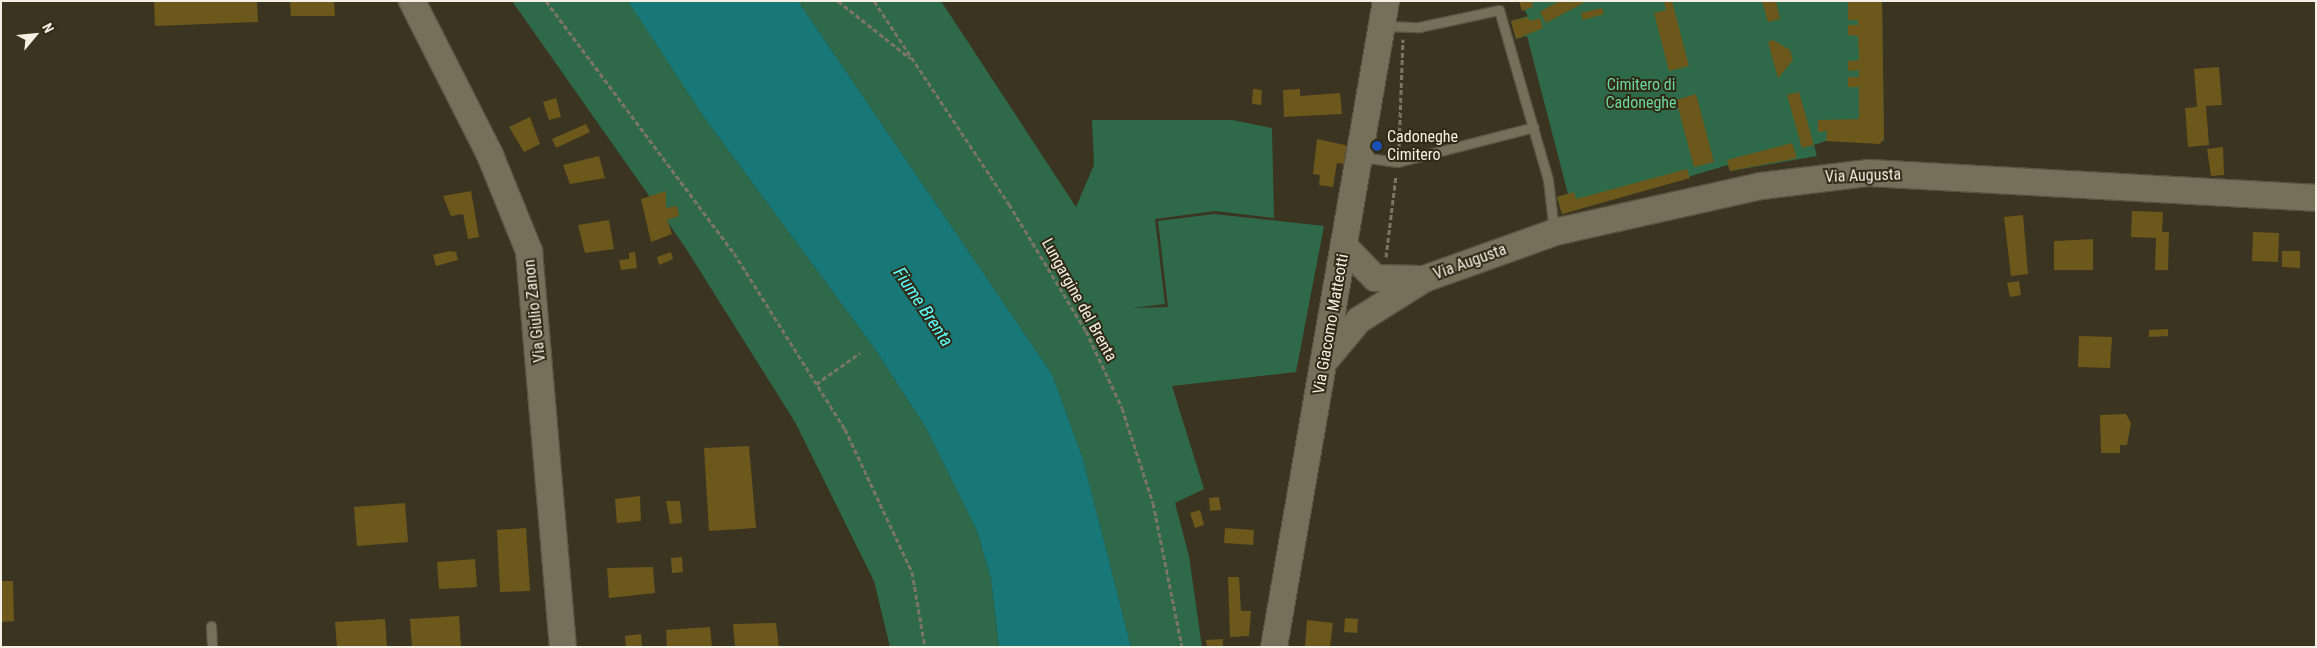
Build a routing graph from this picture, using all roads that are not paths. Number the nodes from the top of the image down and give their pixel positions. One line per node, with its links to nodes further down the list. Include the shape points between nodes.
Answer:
1 (412, 1): 16 (street, Via Giulio Zanon, via 490,155 529,251)
2 (1497, 5): 3 (lane); 4 (lane)
3 (1391, 19): 5 (street, Via Giacomo Matteotti)
4 (1534, 127): 5 (lane, via 1398,162); 7 (lane, via 1548,180)
5 (1361, 157): 8 (street, Via Giacomo Matteotti)
6 (2316, 198): 7 (street, Via Augusta, via 1869,173 1761,186)
7 (1555, 232): 10 (street, Via Augusta)
8 (1345, 247): 9 (street); 11 (street, Via Giacomo Matteotti)
9 (1380, 269): 10 (street, Via Augusta); 11 (street, Via Augusta)
10 (1424, 278): 12 (street, Via Augusta)
11 (1337, 288): 12 (street); 13 (street, Via Giacomo Matteotti)
12 (1377, 307): 13 (street, Via Augusta)
13 (1324, 362): 17 (street, Via Giacomo Matteotti)
14 (211, 626): 15 (lane)
15 (212, 647)
16 (563, 647)
17 (1274, 647)

